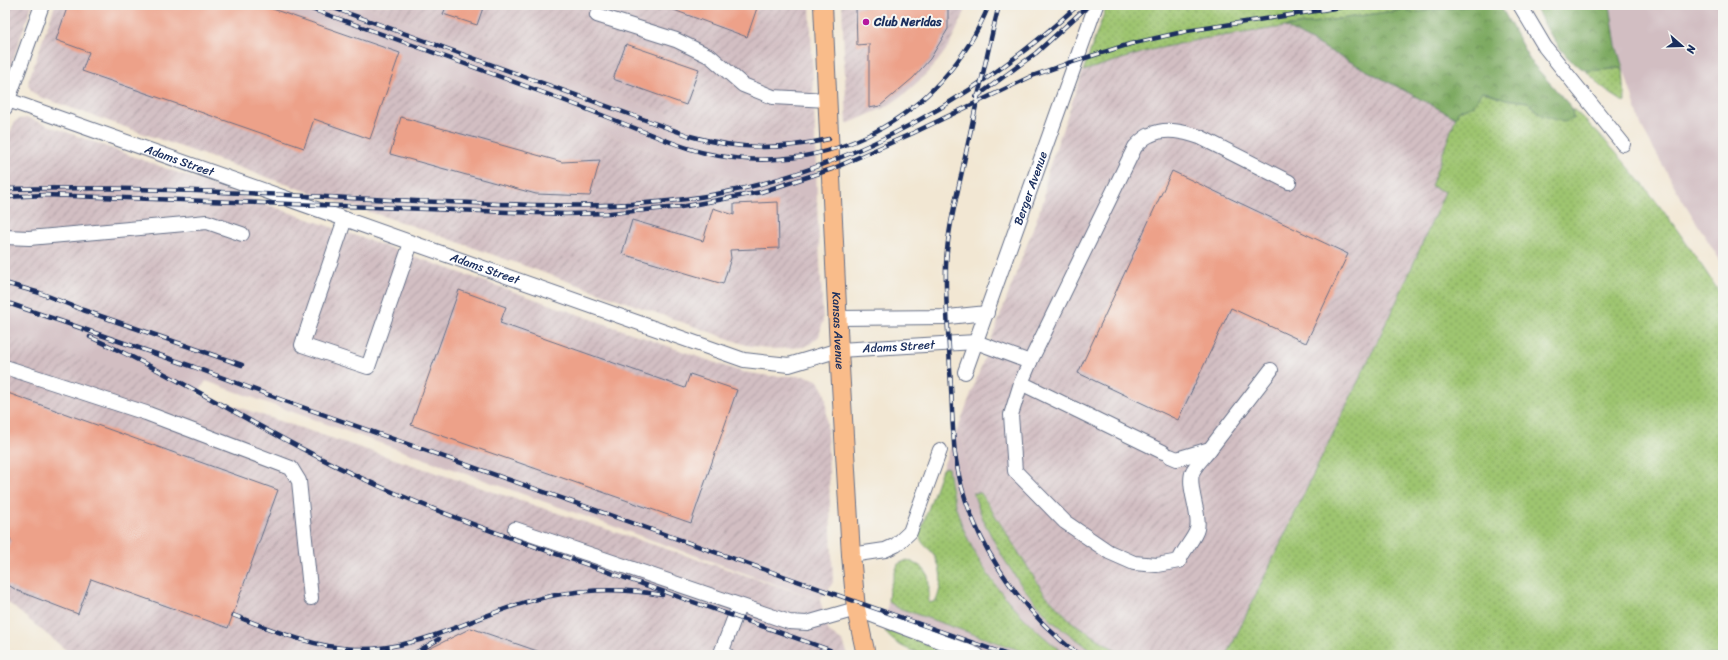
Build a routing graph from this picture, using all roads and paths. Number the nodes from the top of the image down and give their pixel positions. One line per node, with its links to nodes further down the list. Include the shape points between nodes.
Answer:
1 (42, 5): 7 (street)
2 (823, 5): 6 (main road, Kansas Avenue)
3 (1096, 5): 14 (street, Berger Avenue)
4 (1520, 5): 8 (street, via 1545,47)
5 (597, 15): 6 (street, via 676,40 711,57 743,85 773,97)
6 (828, 100): 15 (main road, Kansas Avenue)
7 (6, 103): 10 (street, Adams Street)
8 (1623, 144)
9 (1289, 182): 18 (street, via 1186,132 1167,130 1149,135 1135,147)
10 (345, 219): 13 (street, Adams Street); 13 (street, via 302,345 368,367)
11 (242, 234): 12 (street, via 207,222 29,238)
12 (5, 237)
13 (411, 242): 17 (street, Adams Street, via 744,360 789,365)
14 (986, 313): 15 (street, via 948,317); 16 (street, Berger Avenue)
15 (837, 318): 17 (main road, Kansas Avenue)
16 (976, 342): 17 (street, Adams Street); 18 (street); 21 (street, Berger Avenue)
17 (839, 350): 26 (main road, Kansas Avenue)
18 (1030, 362): 22 (street)
19 (5, 367): 27 (street, via 146,414 291,468 299,481)
20 (1271, 370): 23 (street)
21 (965, 372)
22 (1021, 382): 23 (street, via 1176,459); 23 (street, via 1011,414 1015,471 1065,522 1109,552 1134,563 1157,565 1179,561 1197,529 1192,472)
23 (1210, 449)
24 (940, 450): 26 (street, via 910,532 896,545 885,550)
25 (515, 528): 28 (street)
26 (851, 555): 29 (main road, Kansas Avenue)
27 (310, 598)
28 (739, 606): 29 (street, via 789,622 807,623); 30 (street, via 721,653)
29 (856, 609): 31 (main road, Kansas Avenue); 32 (street)
30 (727, 655)
31 (868, 655)
32 (977, 655)

